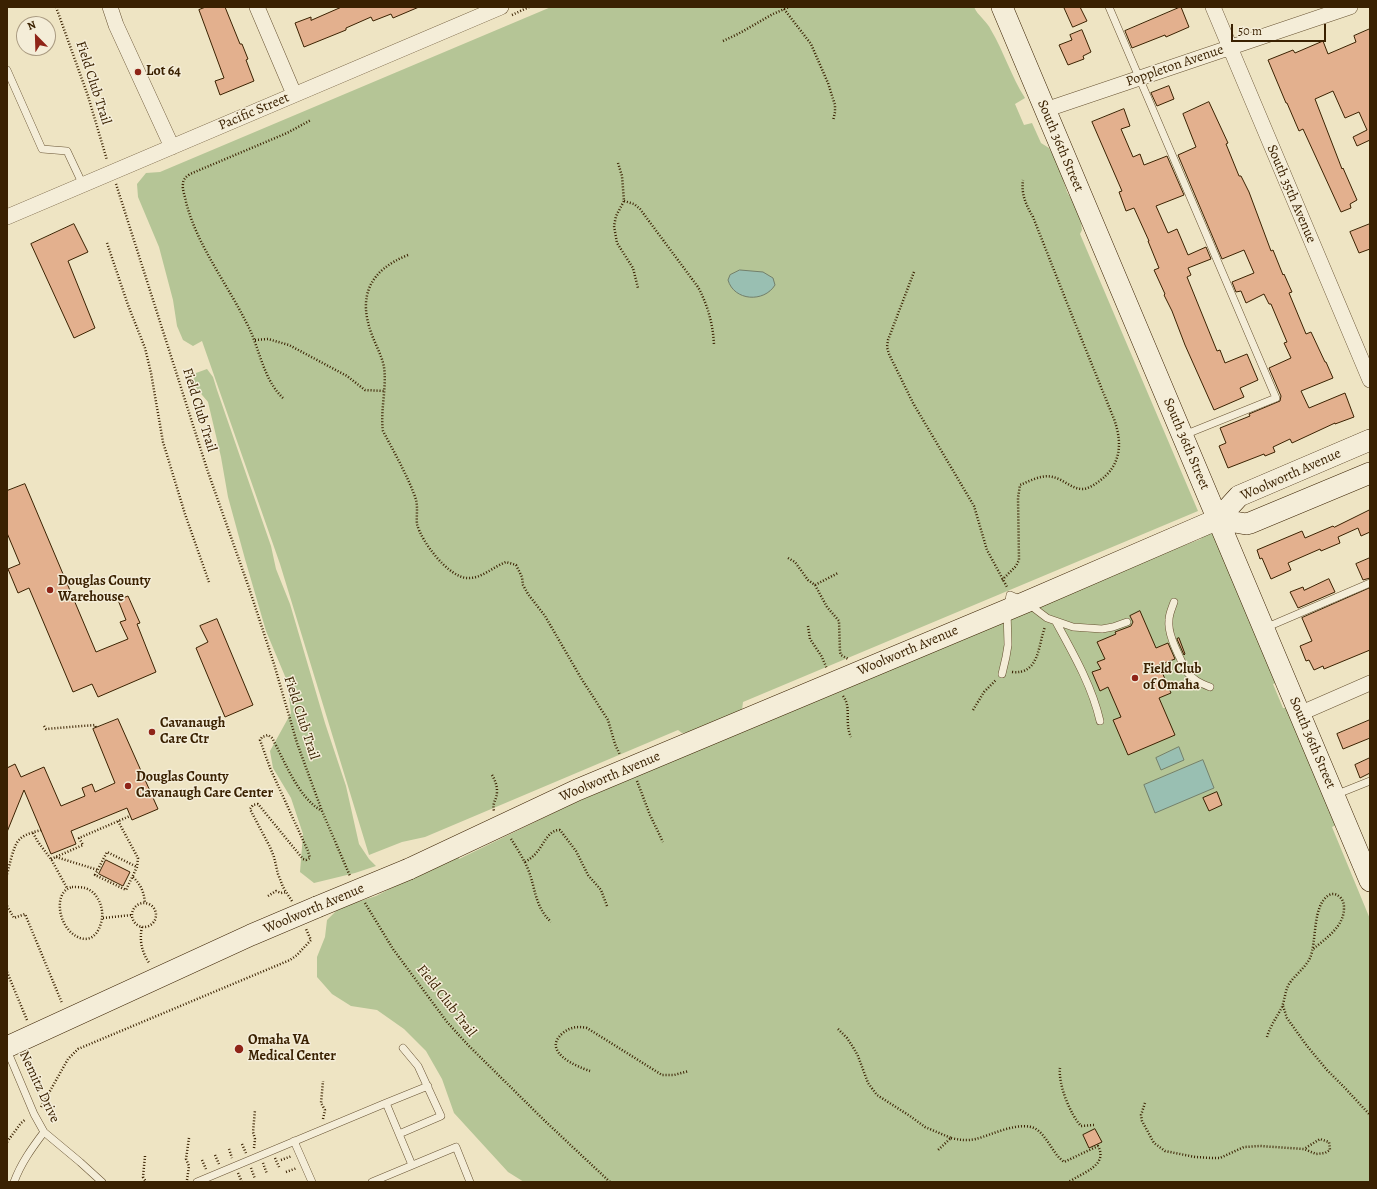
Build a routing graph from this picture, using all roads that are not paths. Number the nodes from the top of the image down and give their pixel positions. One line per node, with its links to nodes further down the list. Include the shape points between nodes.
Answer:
1 (110, 7): 13 (street)
2 (257, 7): 11 (street)
3 (501, 7): 11 (street, Pacific Street)
4 (1002, 7): 12 (street, South 36th Street)
5 (1109, 7): 10 (lane)
6 (1213, 7): 8 (street, South 35th Avenue)
7 (1350, 7): 8 (street, Poppleton Avenue)
8 (1230, 47): 10 (street, Poppleton Avenue); 16 (street, South 35th Avenue)
9 (7, 70): 14 (lane, via 42,149 67,151)
10 (1139, 78): 12 (street, Poppleton Avenue); 17 (lane, via 1276,398)
11 (294, 94): 13 (street, Pacific Street)
12 (1045, 110): 17 (street, South 36th Street)
13 (172, 147): 14 (street, Pacific Street)
14 (83, 185): 15 (street, Pacific Street)
15 (7, 217)
16 (1370, 380)
17 (1182, 435): 20 (street, South 36th Street)
18 (1370, 440): 20 (street, Woolworth Avenue, via 1239,496)
19 (1370, 473): 20 (street, Woolworth Avenue, via 1250,523)
20 (1218, 519): 22 (street, Woolworth Avenue); 26 (street, South 36th Street)
21 (1370, 583): 26 (lane)
22 (1014, 602): 24 (lane); 27 (lane); 35 (street, Woolworth Avenue, bridge, via 625,763 577,790 498,819 409,869 251,935)
23 (1174, 602): 29 (lane, via 1169,627 1186,671 1198,683)
24 (1056, 622): 25 (lane, via 1090,629 1113,627); 31 (lane, via 1077,661 1097,707)
25 (1126, 622)
26 (1264, 628): 30 (street, South 36th Street)
27 (1002, 674)
28 (1370, 683): 30 (street)
29 (1210, 686)
30 (1299, 714): 33 (street, South 36th Street)
31 (1100, 721)
32 (1370, 781): 33 (lane)
33 (1334, 796): 34 (street, South 36th Street)
34 (1370, 881)
35 (7, 1047)
36 (403, 1048): 38 (lane, via 418,1066)
37 (7, 1050): 40 (lane, Nemitz Drive)
38 (428, 1086): 39 (lane); 41 (lane, via 441,1116)
39 (386, 1103): 41 (lane); 42 (lane)
40 (44, 1132): 44 (lane, via 27,1156); 45 (lane, Nemitz Drive)
41 (399, 1134): 43 (lane)
42 (294, 1141): 46 (lane); 47 (lane)
43 (412, 1165): 48 (lane); 49 (lane, via 456,1147)
44 (14, 1182)
45 (102, 1182)
46 (197, 1182)
47 (312, 1182)
48 (372, 1182)
49 (470, 1182)

